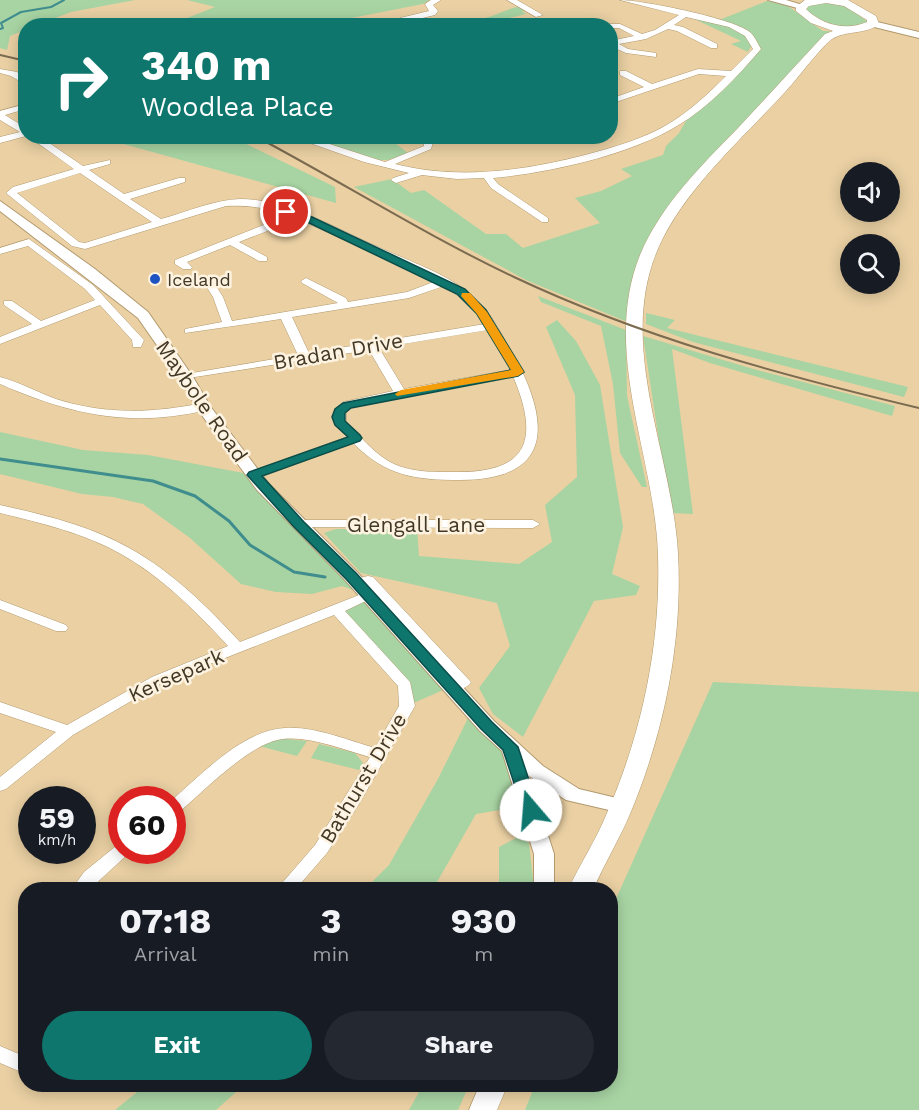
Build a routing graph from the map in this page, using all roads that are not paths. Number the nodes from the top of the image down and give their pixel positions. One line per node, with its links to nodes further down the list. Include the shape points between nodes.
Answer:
1 (437, 0): 10 (street, via 429,4 432,13)
2 (512, 0): 9 (street)
3 (624, 0): 8 (street)
4 (773, 0): 7 (main road)
5 (826, 0): 6 (highway); 7 (highway)
6 (846, 1): 11 (highway, via 872,18)
7 (801, 6): 14 (highway, via 802,12)
8 (687, 13): 13 (street); 23 (street, via 732,24 752,38 757,49)
9 (539, 15)
10 (411, 18)
11 (873, 24): 14 (highway); 15 (main road)
12 (618, 26): 16 (street)
13 (667, 26): 16 (street); 18 (street)
14 (834, 30): 87 (highway, via 672,209 647,257 639,284 635,311 636,374 665,518 669,592 666,635 652,710)
15 (919, 34)
16 (643, 37): 17 (street)
17 (618, 42)
18 (714, 46)
19 (618, 47): 20 (street)
20 (653, 55)
21 (0, 71): 24 (street)
22 (623, 73): 25 (street)
23 (733, 74): 25 (street, via 698,71); 39 (street, via 682,120 638,141 546,168)
24 (18, 77)
25 (652, 88): 26 (street)
26 (618, 99)
27 (18, 109): 28 (street)
28 (0, 115): 29 (street)
29 (18, 127)
30 (18, 135): 31 (street)
31 (0, 140)
32 (46, 144): 37 (street)
33 (319, 144): 36 (street)
34 (429, 144): 36 (street)
35 (107, 162): 37 (street)
36 (387, 165): 38 (street)
37 (81, 170): 42 (street); 46 (street, via 11,193 80,245)
38 (421, 172): 39 (street); 41 (street)
39 (487, 175): 45 (street, via 494,186)
40 (182, 180): 42 (street)
41 (396, 180)
42 (122, 198): 46 (street)
43 (0, 205): 67 (main road, Maybole Road, via 143,315)
44 (298, 215): 46 (street, via 237,201); 47 (street); 53 (street)
45 (545, 220)
46 (160, 223)
47 (232, 242): 49 (street); 50 (street, via 179,262)
48 (0, 251): 54 (street, via 28,242)
49 (263, 259)
50 (187, 267)
51 (208, 281): 59 (street)
52 (306, 281): 56 (street, via 342,300)
53 (444, 282): 56 (street, via 409,295); 60 (street, via 473,301)
54 (102, 300): 58 (street); 63 (street, via 138,340)
55 (8, 303): 58 (street)
56 (345, 306): 57 (street)
57 (285, 315): 59 (street); 65 (street)
58 (39, 324): 62 (street)
59 (228, 325): 61 (street)
60 (491, 326): 64 (street, Bradan Drive); 66 (street)
61 (189, 331)
62 (0, 341)
63 (137, 345)
64 (372, 346): 65 (street, Bradan Drive); 69 (street)
65 (305, 357): 67 (street, Bradan Drive)
66 (518, 372): 69 (street); 71 (street, via 531,412 531,433 525,457 514,467 476,476 423,474 387,465)
67 (186, 377): 70 (main road, Maybole Road)
68 (0, 380): 70 (street, via 108,416 154,416)
69 (402, 393): 71 (street, via 347,405 339,411 340,423)
70 (203, 407): 72 (main road, Maybole Road)
71 (356, 438): 72 (street)
72 (254, 475): 74 (main road, Maybole Road)
73 (0, 509): 80 (street, via 77,530 142,561)
74 (299, 524): 75 (street, Glengall Lane); 76 (main road, Maybole Road)
75 (533, 524)
76 (363, 589): 78 (street, Kersepark); 83 (main road, Maybole Road)
77 (0, 604): 79 (street)
78 (336, 609): 80 (street, Kersepark); 84 (street, Bathurst Drive, via 405,685 407,706)
79 (61, 628)
80 (238, 648): 82 (street, Kersepark, via 157,680)
81 (0, 706): 82 (street)
82 (68, 731): 85 (street, Kersepark)
83 (510, 747): 87 (main road, Maybole Road, via 536,771 573,795); 91 (main road, Maybole Road, via 544,854)
84 (379, 754): 86 (street, via 295,734 270,735 251,745); 90 (street, Bathurst Drive, via 321,849)
85 (0, 785)
86 (186, 798)
87 (622, 806): 92 (highway)
88 (108, 862): 89 (street)
89 (86, 882)
90 (291, 882)
91 (544, 882)
92 (584, 882)
93 (0, 1054): 94 (street)
94 (18, 1062)
95 (491, 1092): 96 (highway)
96 (483, 1110)

